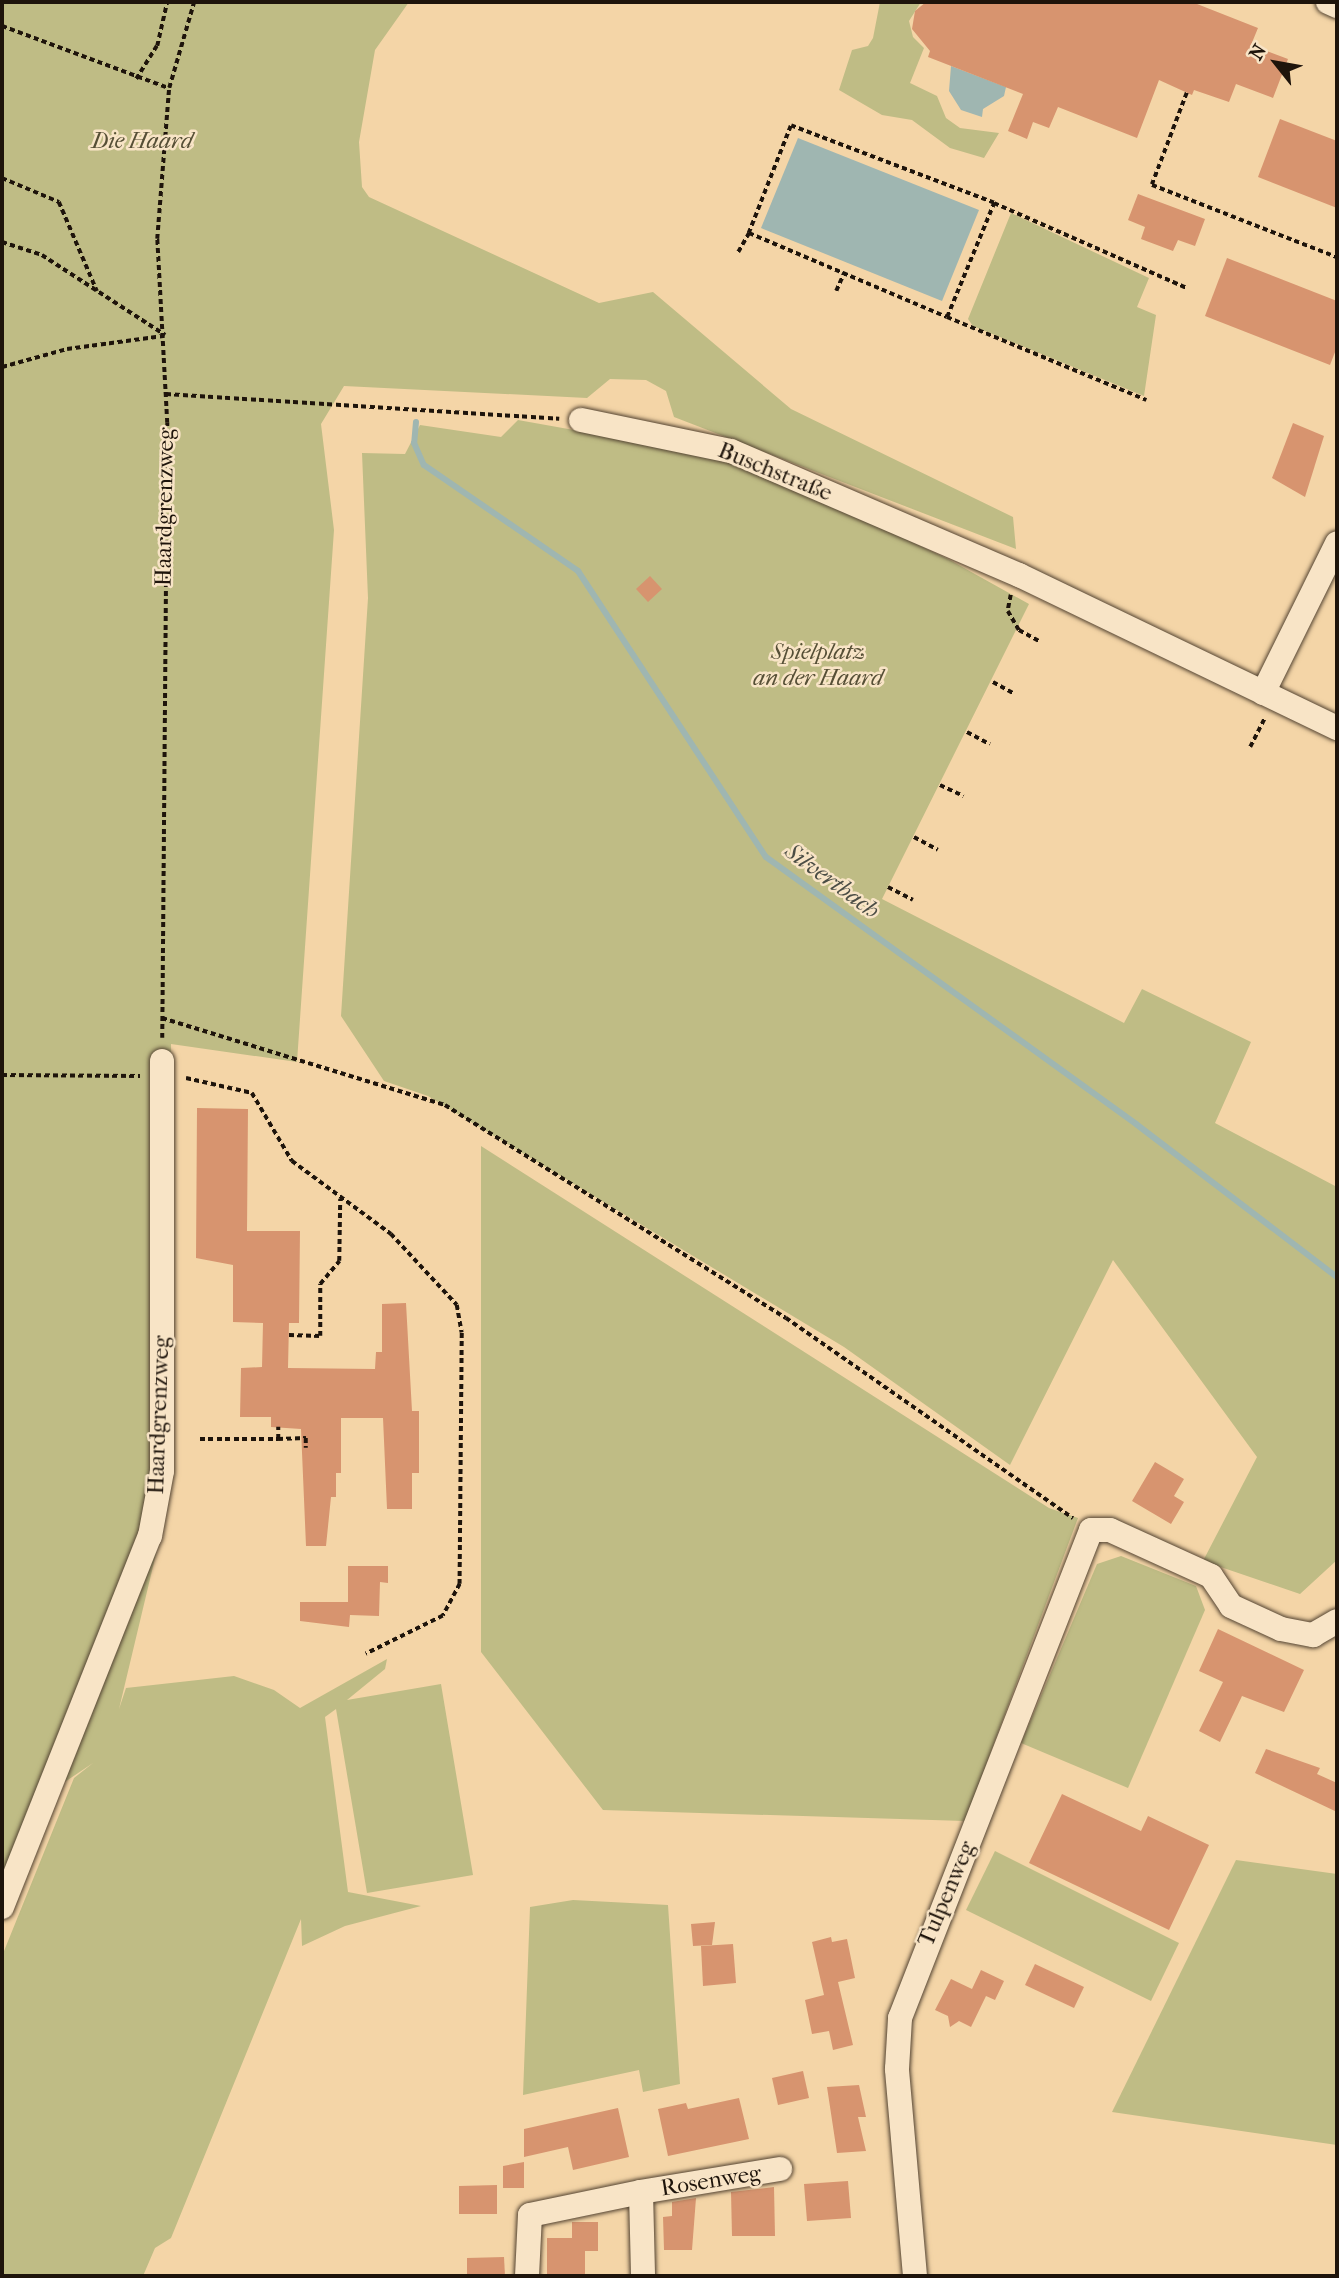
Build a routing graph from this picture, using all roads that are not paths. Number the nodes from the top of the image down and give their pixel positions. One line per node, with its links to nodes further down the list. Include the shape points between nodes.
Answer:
1 (1328, 2): 2 (street)
2 (1337, 6)
3 (581, 420): 5 (street, Buschstraße, via 731,451 1064,595)
4 (1337, 543): 5 (street)
5 (1269, 696): 6 (street, Buschstraße)
6 (1337, 728)
7 (162, 1068): 9 (street, Haardgrenzweg, via 162,1471 150,1536)
8 (1337, 1621): 14 (street, Tulpenweg, via 1312,1636 1281,1629 1231,1605 1211,1576 1110,1530 1091,1530 900,2018 897,2069)
9 (2, 1907)
10 (780, 2169): 11 (street, Rosenweg)
11 (641, 2192): 12 (street, Rosenweg, via 530,2215); 13 (street, Rosenweg)
12 (527, 2276)
13 (643, 2276)
14 (915, 2276)

